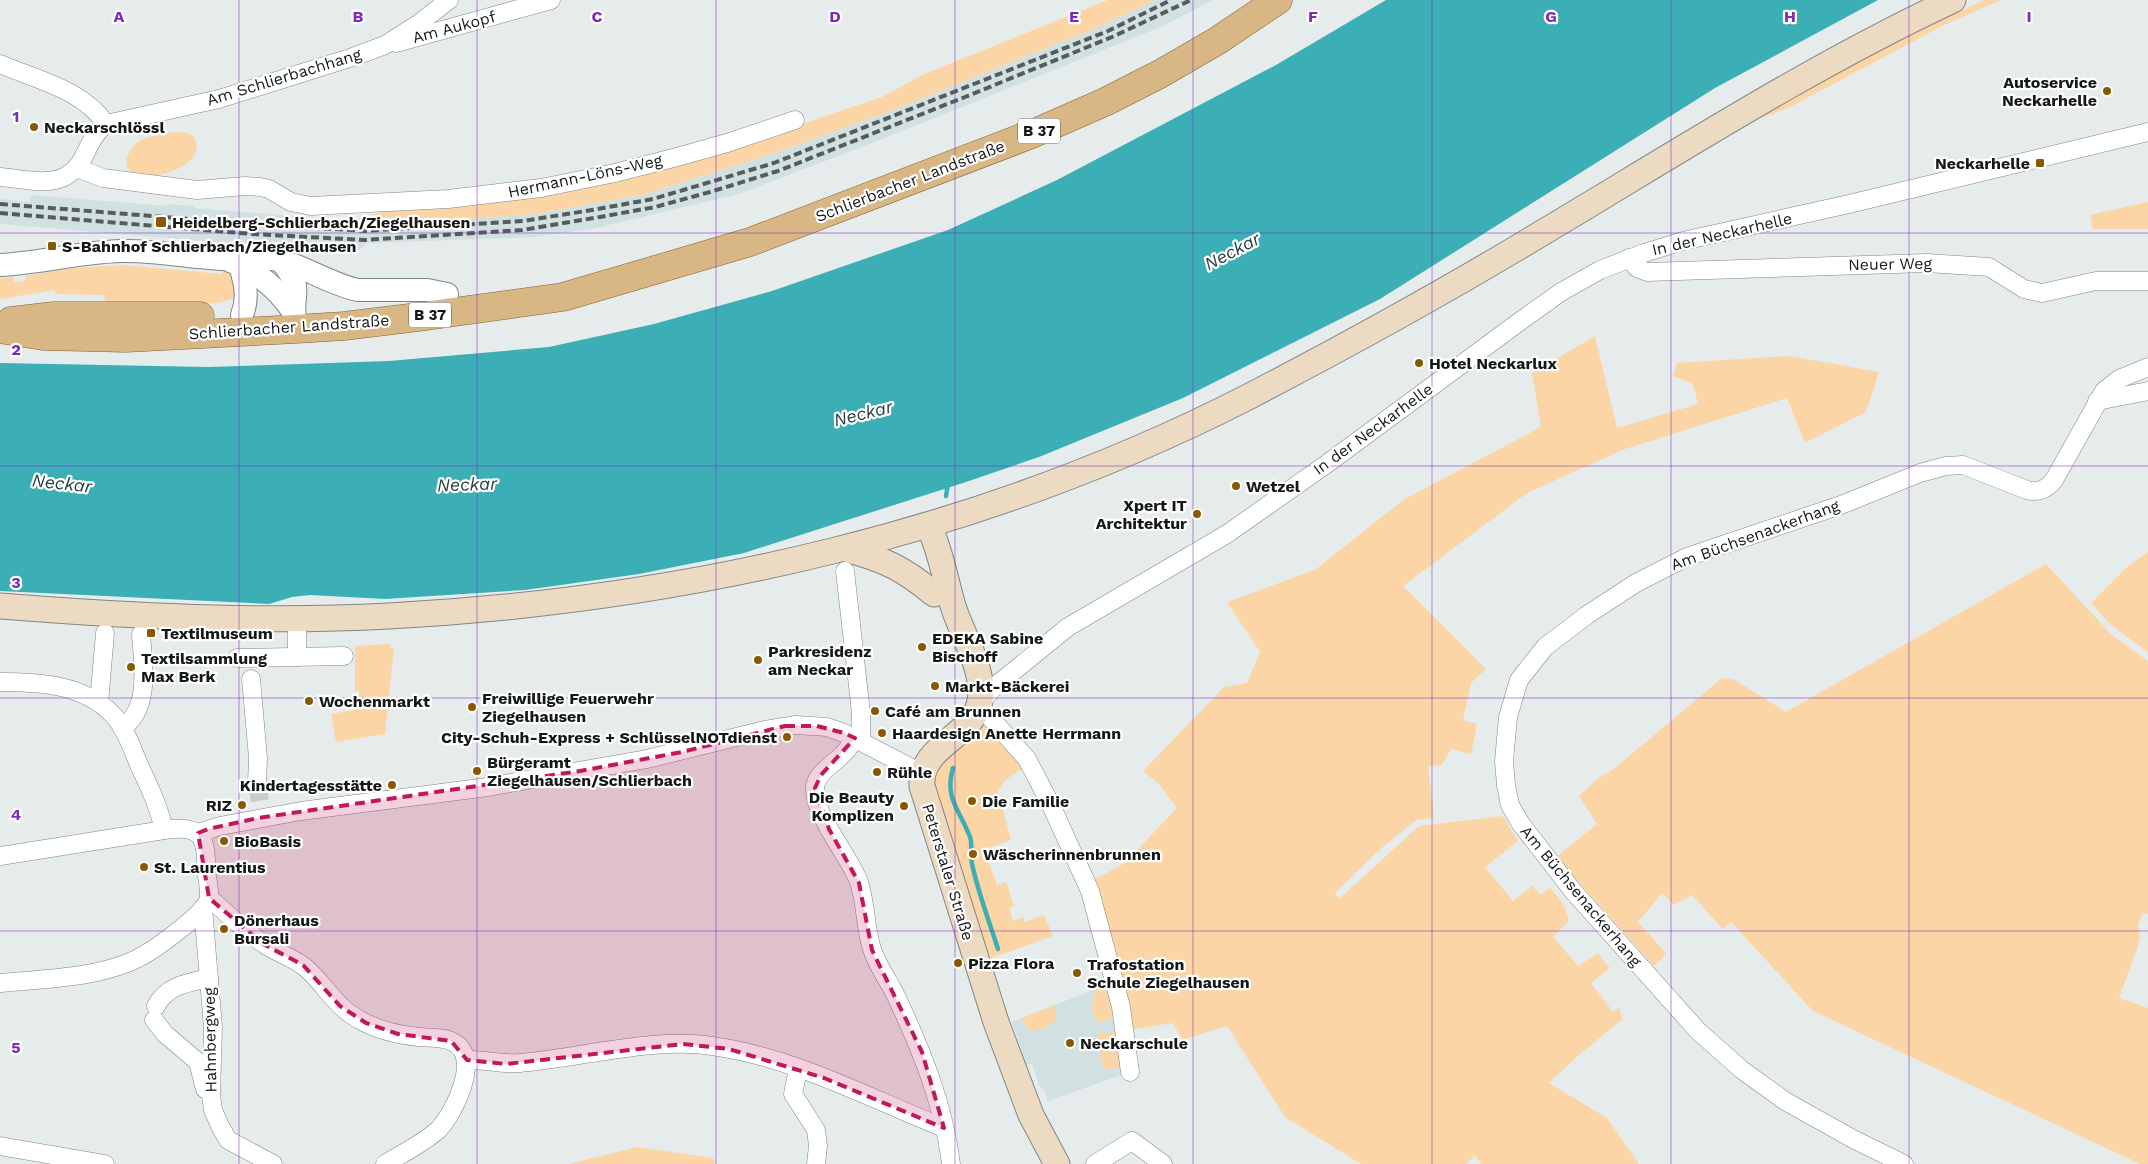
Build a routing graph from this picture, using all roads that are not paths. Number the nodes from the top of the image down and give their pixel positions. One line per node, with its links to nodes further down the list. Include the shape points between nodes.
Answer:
1 (449, 0): 5 (street, Am Schlierbachhang)
2 (551, 0): 5 (street, Am Aukopf)
3 (1278, 0): 16 (main road, Schlierbacher Landstraße / B 37, via 1160,74 1072,117 784,230)
4 (1953, 0): 26 (main road, via 1815,70 1428,300 1245,398 1133,451)
5 (385, 45): 8 (street, Am Schlierbachhang, via 219,99)
6 (0, 64): 8 (street, via 82,99)
7 (794, 120): 10 (street, Hermann-Löns-Weg, via 727,143 615,173 511,193 448,199 311,206 291,202 260,187 196,190 103,178)
8 (106, 124): 10 (street, via 95,135)
9 (2148, 132): 12 (street, In der Neckarhelle, via 1684,241)
10 (77, 168): 11 (street, via 56,181)
11 (0, 177)
12 (1629, 258): 17 (street, Neuer Weg, via 1637,268 1647,272 1876,263 1971,265 1995,269 2024,289 2042,293 2096,281); 39 (street, In der Neckarhelle, via 1561,292 1228,534 1068,627 994,687)
13 (281, 261): 14 (street, via 259,258); 18 (street, via 305,268 347,288 427,290); 20 (street, via 294,278 297,289)
14 (233, 262): 15 (street, via 120,251); 19 (street, via 246,288 247,300); 20 (street, via 270,285 286,300)
15 (0, 264)
16 (664, 268): 18 (main road, Schlierbacher Landstraße / B 37); 20 (main road, Schlierbacher Landstraße / B 37, via 563,297 390,320)
17 (2148, 281)
18 (447, 294): 20 (main road, Schlierbacher Landstraße / B 37, via 341,309)
19 (242, 315): 20 (main road, Schlierbacher Landstraße / B 37); 21 (main road, Schlierbacher Landstraße / B 37, via 54,316)
20 (295, 321): 22 (main road, Schlierbacher Landstraße / B 37, via 126,338 43,336)
21 (0, 322)
22 (0, 329)
23 (2148, 367): 25 (street, via 2112,384)
24 (2148, 391): 25 (street)
25 (2097, 401): 64 (street, Am Büchsenackerhang, via 2054,480 2045,489 2027,490 1963,465 1946,466 1686,557 1636,583 1555,639 1526,669 1511,703 1504,761 1510,805 1573,890 1698,1031 1742,1070 1785,1101)
26 (929, 526): 27 (main road); 28 (main road, via 924,556); 39 (main road, via 978,672 982,691)
27 (846, 560): 28 (main road, via 891,563); 30 (main road, via 760,569 526,604 390,616); 41 (street, via 861,713)
28 (934, 594): 39 (main road)
29 (0, 606): 30 (main road, via 133,616)
30 (296, 619): 34 (street)
31 (105, 633): 38 (street)
32 (141, 634): 40 (street, via 143,690 138,708)
33 (344, 656): 34 (street)
34 (297, 657): 35 (street)
35 (237, 658)
36 (251, 679): 43 (street)
37 (0, 682): 38 (street, via 66,688)
38 (99, 703): 40 (street)
39 (979, 705): 42 (main road, via 966,726 932,755); 52 (street, via 1027,759 1090,891 1124,1019)
40 (122, 728): 44 (street, via 158,805)
41 (858, 740): 42 (street); 45 (street, via 827,728 801,725 775,728 682,752 488,787 261,813); 54 (street, via 821,775 815,788 820,810 859,883 872,950 889,979 922,1052)
42 (923, 774): 61 (main road, Peterstaler Straße, via 922,786 928,808 993,1014 1032,1115)
43 (257, 783)
44 (164, 830): 45 (street, via 186,828); 46 (street)
45 (198, 833): 47 (street, Hahnbergweg, via 205,848)
46 (0, 856)
47 (206, 903): 48 (street, Hahnbergweg); 49 (street, via 153,950 130,963 83,974); 50 (street, via 263,944 308,969 332,998 358,1020 393,1033 451,1041 462,1050)
48 (209, 978): 53 (street, Hahnbergweg, via 213,1027); 53 (street, Hahnbergweg, via 165,993 155,1013 165,1034 198,1062 206,1097)
49 (0, 983)
50 (467, 1060): 51 (street, via 520,1063 690,1044 729,1049); 58 (street, via 456,1101 444,1123 425,1140)
51 (798, 1069): 54 (street); 59 (street, via 793,1094 816,1130)
52 (1130, 1072)
53 (212, 1102): 57 (street, Hahnbergweg, via 228,1140)
54 (944, 1128): 60 (street)
55 (0, 1146): 56 (street)
56 (105, 1164)
57 (273, 1164)
58 (385, 1164)
59 (816, 1164)
60 (951, 1164)
61 (1057, 1164)
62 (1095, 1164): 63 (street, via 1132,1141)
63 (1163, 1164)
64 (1904, 1164)

